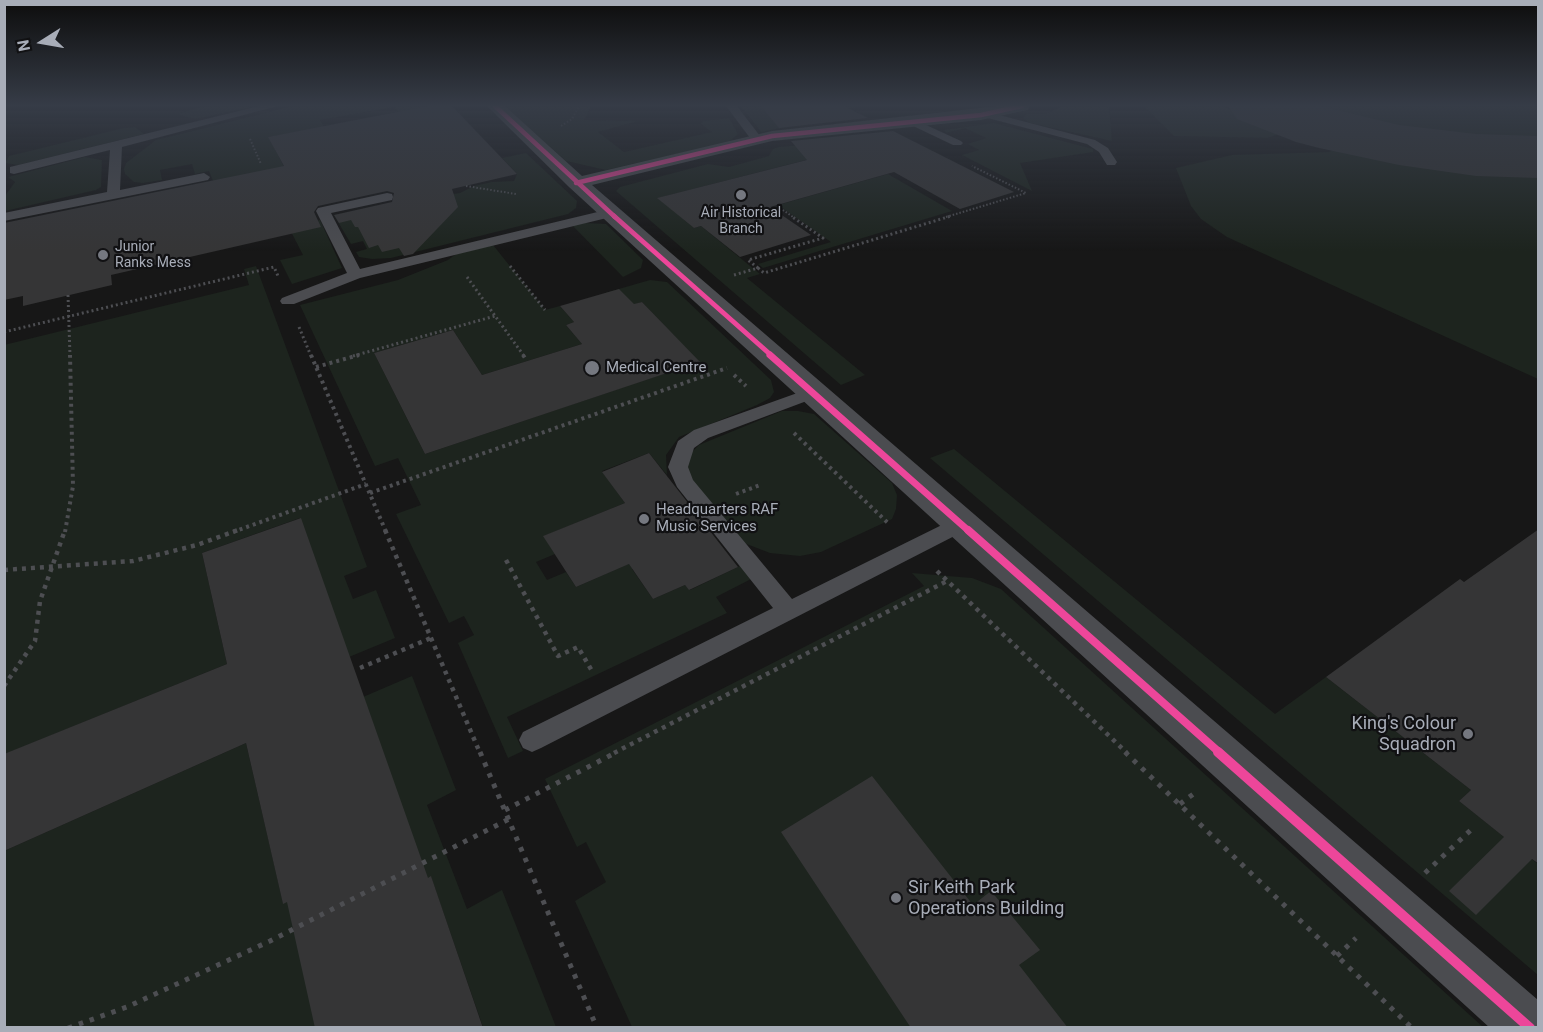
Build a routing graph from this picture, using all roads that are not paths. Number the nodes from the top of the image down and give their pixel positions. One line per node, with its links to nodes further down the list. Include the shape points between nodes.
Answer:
1 (79, 154): 7 (lane)
2 (115, 154): 10 (lane)
3 (546, 154): 9 (street)
4 (697, 154): 9 (street)
5 (1107, 154): 6 (lane)
6 (1112, 162)
7 (14, 170)
8 (204, 177): 10 (lane)
9 (576, 183): 12 (street)
10 (113, 195): 13 (lane)
11 (387, 197): 14 (lane, via 323,211)
12 (610, 213): 14 (lane); 16 (street)
13 (4, 217)
14 (355, 275): 15 (lane)
15 (288, 301)
16 (814, 392): 17 (street); 18 (lane, via 701,434 685,445 678,467 684,482)
17 (963, 523): 18 (lane); 20 (street)
18 (788, 610): 19 (lane)
19 (532, 740)
20 (1530, 1028)

